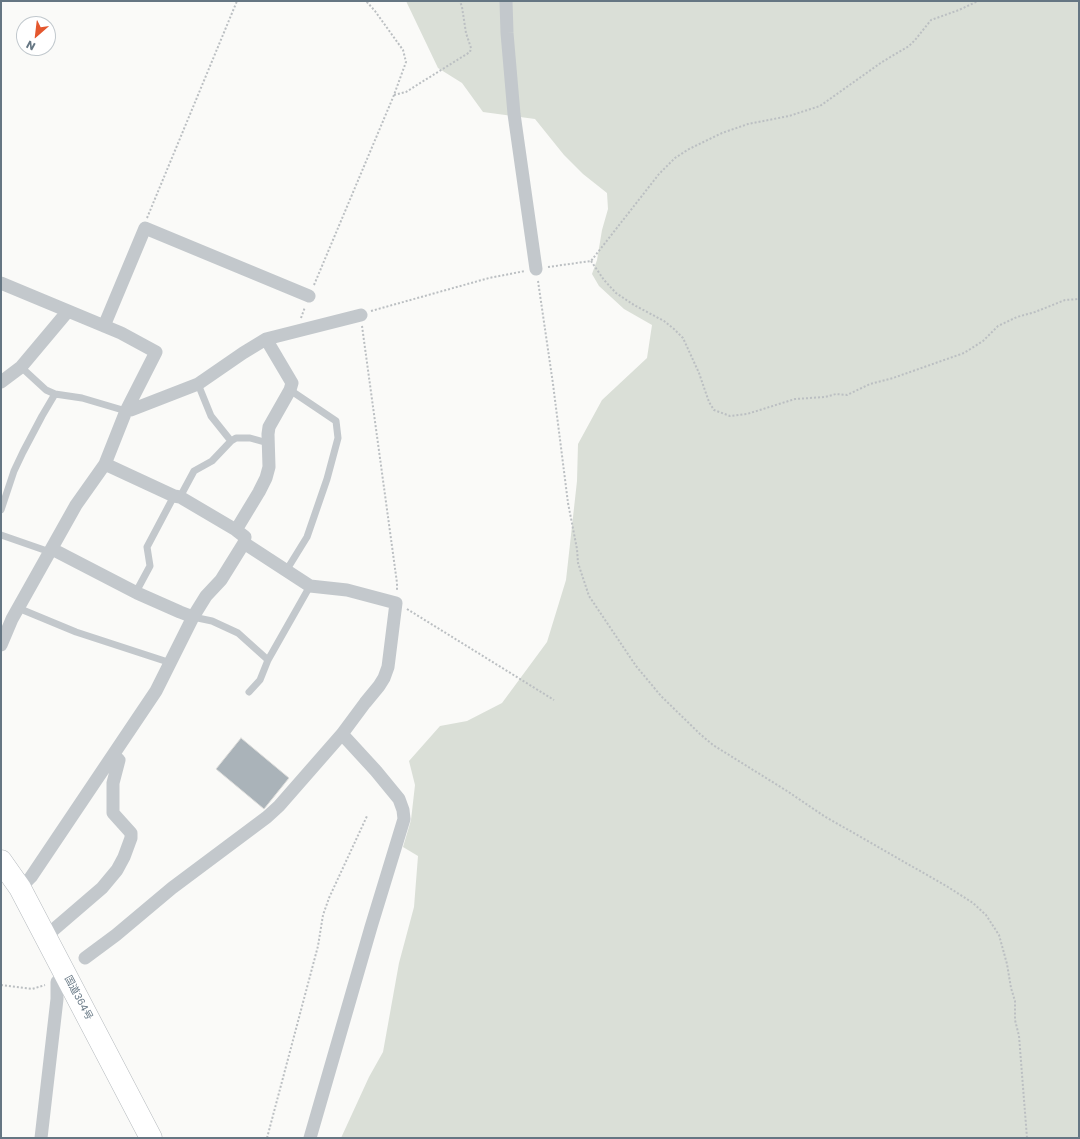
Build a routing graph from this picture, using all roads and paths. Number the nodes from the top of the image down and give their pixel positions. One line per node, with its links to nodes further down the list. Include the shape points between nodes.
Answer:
1 (237, 1): 7 (path)
2 (366, 1): 6 (path, via 403,50 406,62)
3 (460, 1): 6 (path, via 470,52 406,92)
4 (506, 1): 9 (street, via 514,114)
5 (978, 1): 8 (path, via 931,20 909,46 820,106 789,116 748,124 689,149 675,158 642,194)
6 (394, 95): 11 (path)
7 (144, 228): 11 (street); 15 (street)
8 (591, 261): 9 (path); 12 (path, via 616,293 664,321 683,338 709,402 714,410 730,416 747,414 795,400 836,394 847,395 870,384 964,353 983,341 998,326 1017,317 1065,300)
9 (536, 269): 14 (path, via 489,278); 58 (path, via 568,503 578,563 589,596 636,666 661,696 713,745 824,816 948,887 986,915 998,934 1015,1001)
10 (1, 283): 13 (street)
11 (309, 296): 16 (path)
12 (1079, 299)
13 (68, 311): 15 (street); 18 (street)
14 (361, 315): 16 (street); 36 (path, via 397,583)
15 (104, 326): 23 (street, via 156,352)
16 (296, 332): 17 (street)
17 (266, 339): 20 (street); 21 (street, via 292,383)
18 (21, 367): 19 (street); 22 (lane, via 46,390)
19 (1, 382)
20 (198, 384): 23 (street); 24 (lane, via 211,416)
21 (290, 390): 25 (street, via 269,427); 33 (lane, via 336,421 338,438 307,536)
22 (56, 394): 23 (lane, via 82,398); 28 (lane, via 23,452)
23 (126, 411): 26 (street)
24 (231, 440): 25 (lane, via 250,438); 27 (lane, via 212,461 194,471)
25 (268, 443): 29 (street, via 269,467 266,478)
26 (105, 464): 27 (street); 32 (street, via 76,505)
27 (177, 496): 29 (street); 35 (lane, via 147,546 150,566)
28 (1, 510)
29 (236, 530): 31 (street, via 245,537)
30 (1, 535): 32 (lane)
31 (244, 543): 33 (street); 38 (street, via 221,580 206,596)
32 (51, 550): 35 (street); 37 (street)
33 (286, 571): 34 (street)
34 (310, 586): 36 (street, via 347,590); 40 (lane)
35 (136, 592): 38 (street)
36 (396, 603): 43 (path); 44 (street, via 388,667 384,678)
37 (11, 614): 39 (street); 41 (lane)
38 (193, 617): 40 (lane, via 238,633); 41 (street)
39 (1, 645)
40 (268, 660): 42 (lane, via 260,680)
41 (171, 662): 45 (street, via 156,691)
42 (249, 692)
43 (554, 700)
44 (342, 734): 50 (street, via 267,817 172,888); 57 (street, via 399,799 404,810 404,820)
45 (114, 755): 48 (street, via 31,878); 49 (street, via 119,760 113,784 113,813 131,833 124,858 102,888)
46 (367, 816): 56 (path, via 323,915 318,946)
47 (1, 861): 48 (highway, 国道364号)
48 (20, 888): 49 (highway, 国道364号)
49 (45, 937): 51 (highway, 国道364号)
50 (85, 958)
51 (65, 975): 54 (street, via 57,982); 55 (highway, 国道364号)
52 (1, 985): 53 (path)
53 (32, 989)
54 (41, 1138)
55 (150, 1138)
56 (268, 1138)
57 (310, 1138)
58 (1027, 1138)

